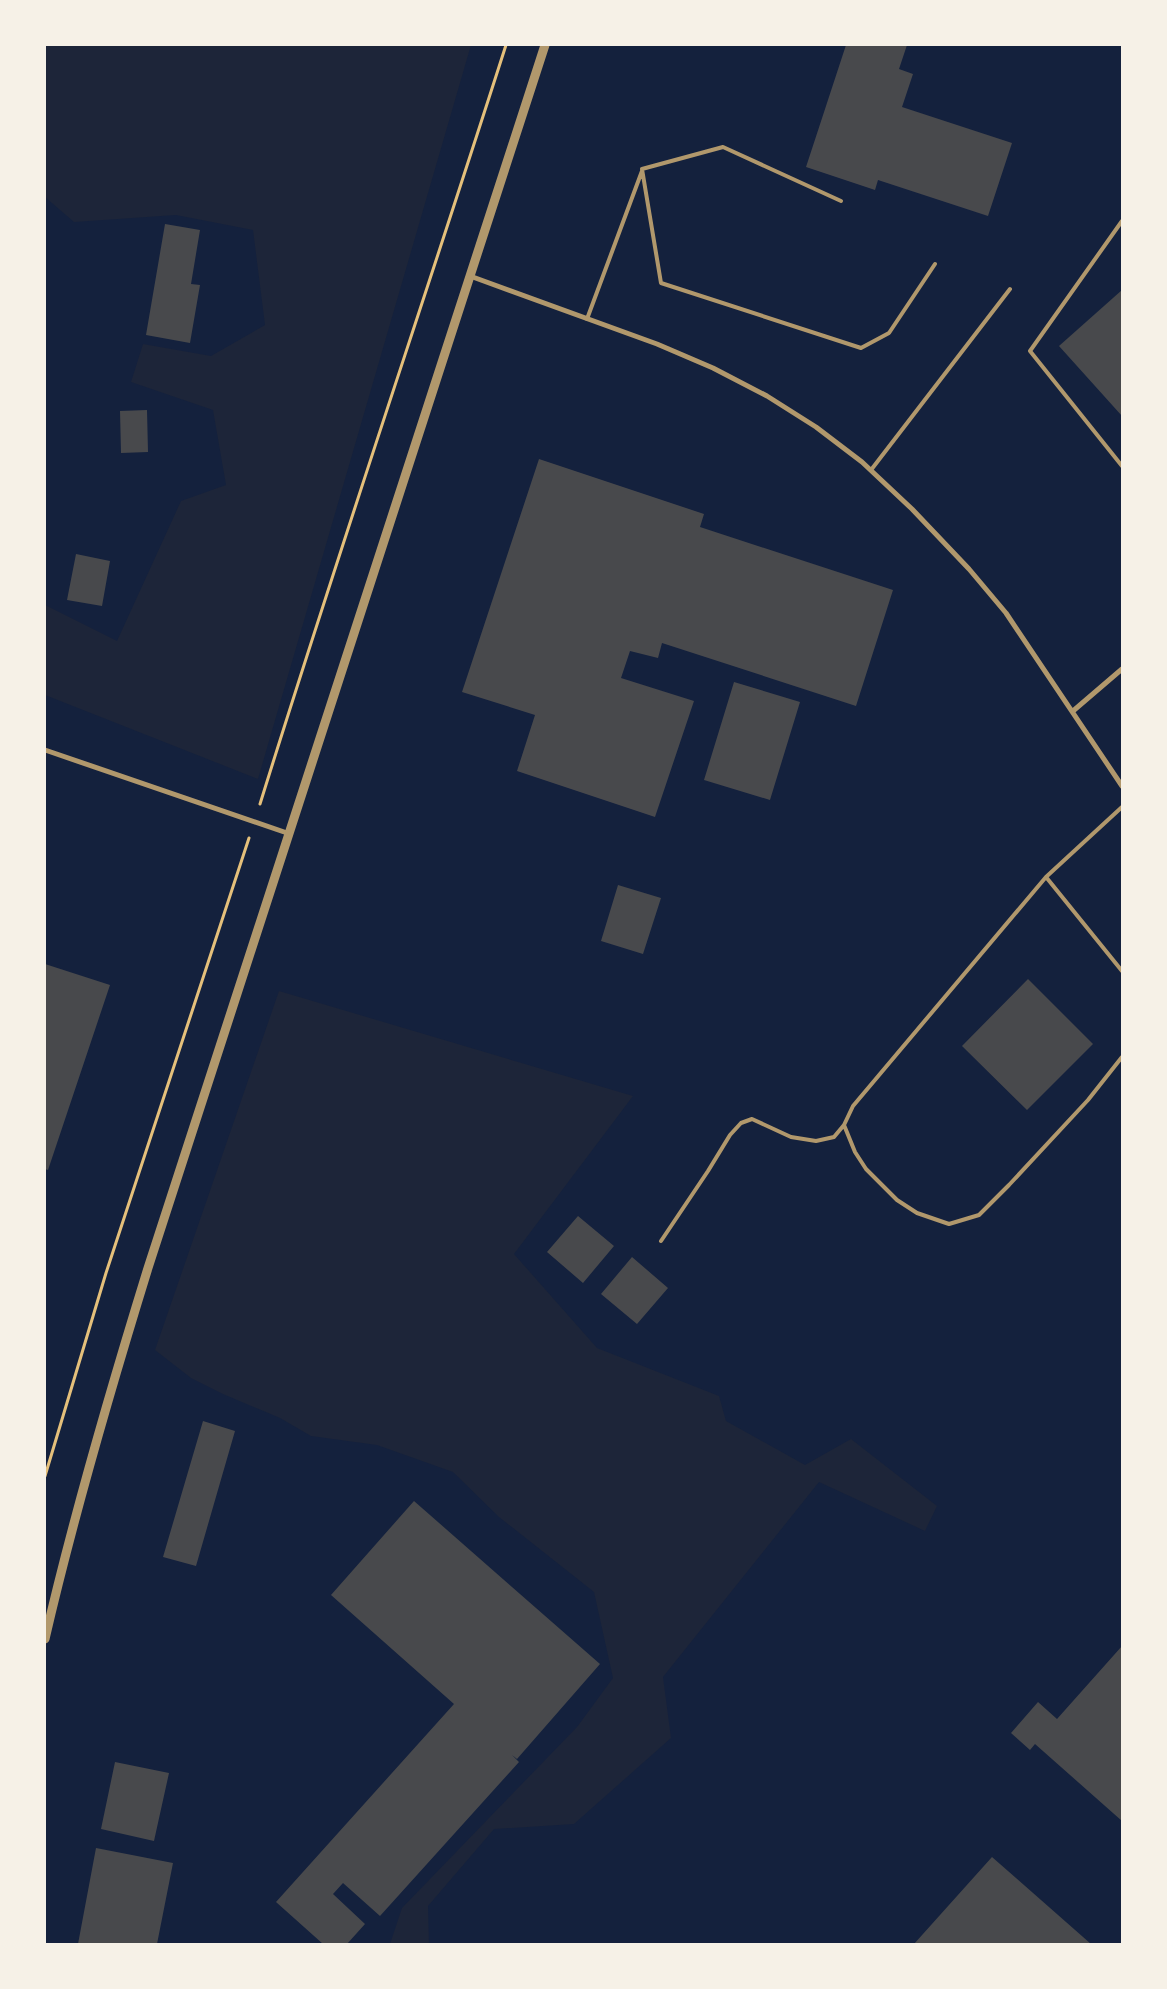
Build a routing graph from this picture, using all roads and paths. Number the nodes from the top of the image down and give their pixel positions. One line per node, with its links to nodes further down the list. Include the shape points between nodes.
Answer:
1 (506, 45): 17 (path)
2 (545, 45): 7 (street)
3 (642, 169): 4 (lane, via 723,147); 6 (lane, via 661,283 680,290 861,348 889,333); 9 (lane)
4 (841, 201)
5 (1122, 221): 10 (lane, via 1030,351)
6 (935, 264)
7 (470, 276): 9 (street); 18 (street)
8 (1010, 290): 11 (lane)
9 (587, 319): 11 (street, via 657,344 767,396 816,427)
10 (1122, 466)
11 (871, 470): 13 (street, via 982,583)
12 (1122, 669): 13 (street)
13 (1073, 711): 15 (street)
14 (45, 750): 17 (street)
15 (1122, 786)
16 (1122, 808): 19 (lane)
17 (254, 822): 18 (street); 24 (path, via 106,1273)
18 (290, 834): 25 (street, via 107,1402)
19 (1046, 877): 20 (lane); 22 (lane, via 853,1106)
20 (1122, 971)
21 (1122, 1057): 22 (lane, via 1082,1106 997,1197 978,1214 949,1224 918,1213 897,1200 866,1169)
22 (844, 1125): 23 (lane, via 834,1137 816,1141 791,1137 752,1119 741,1123)
23 (661, 1241)
24 (45, 1476)
25 (45, 1639)

